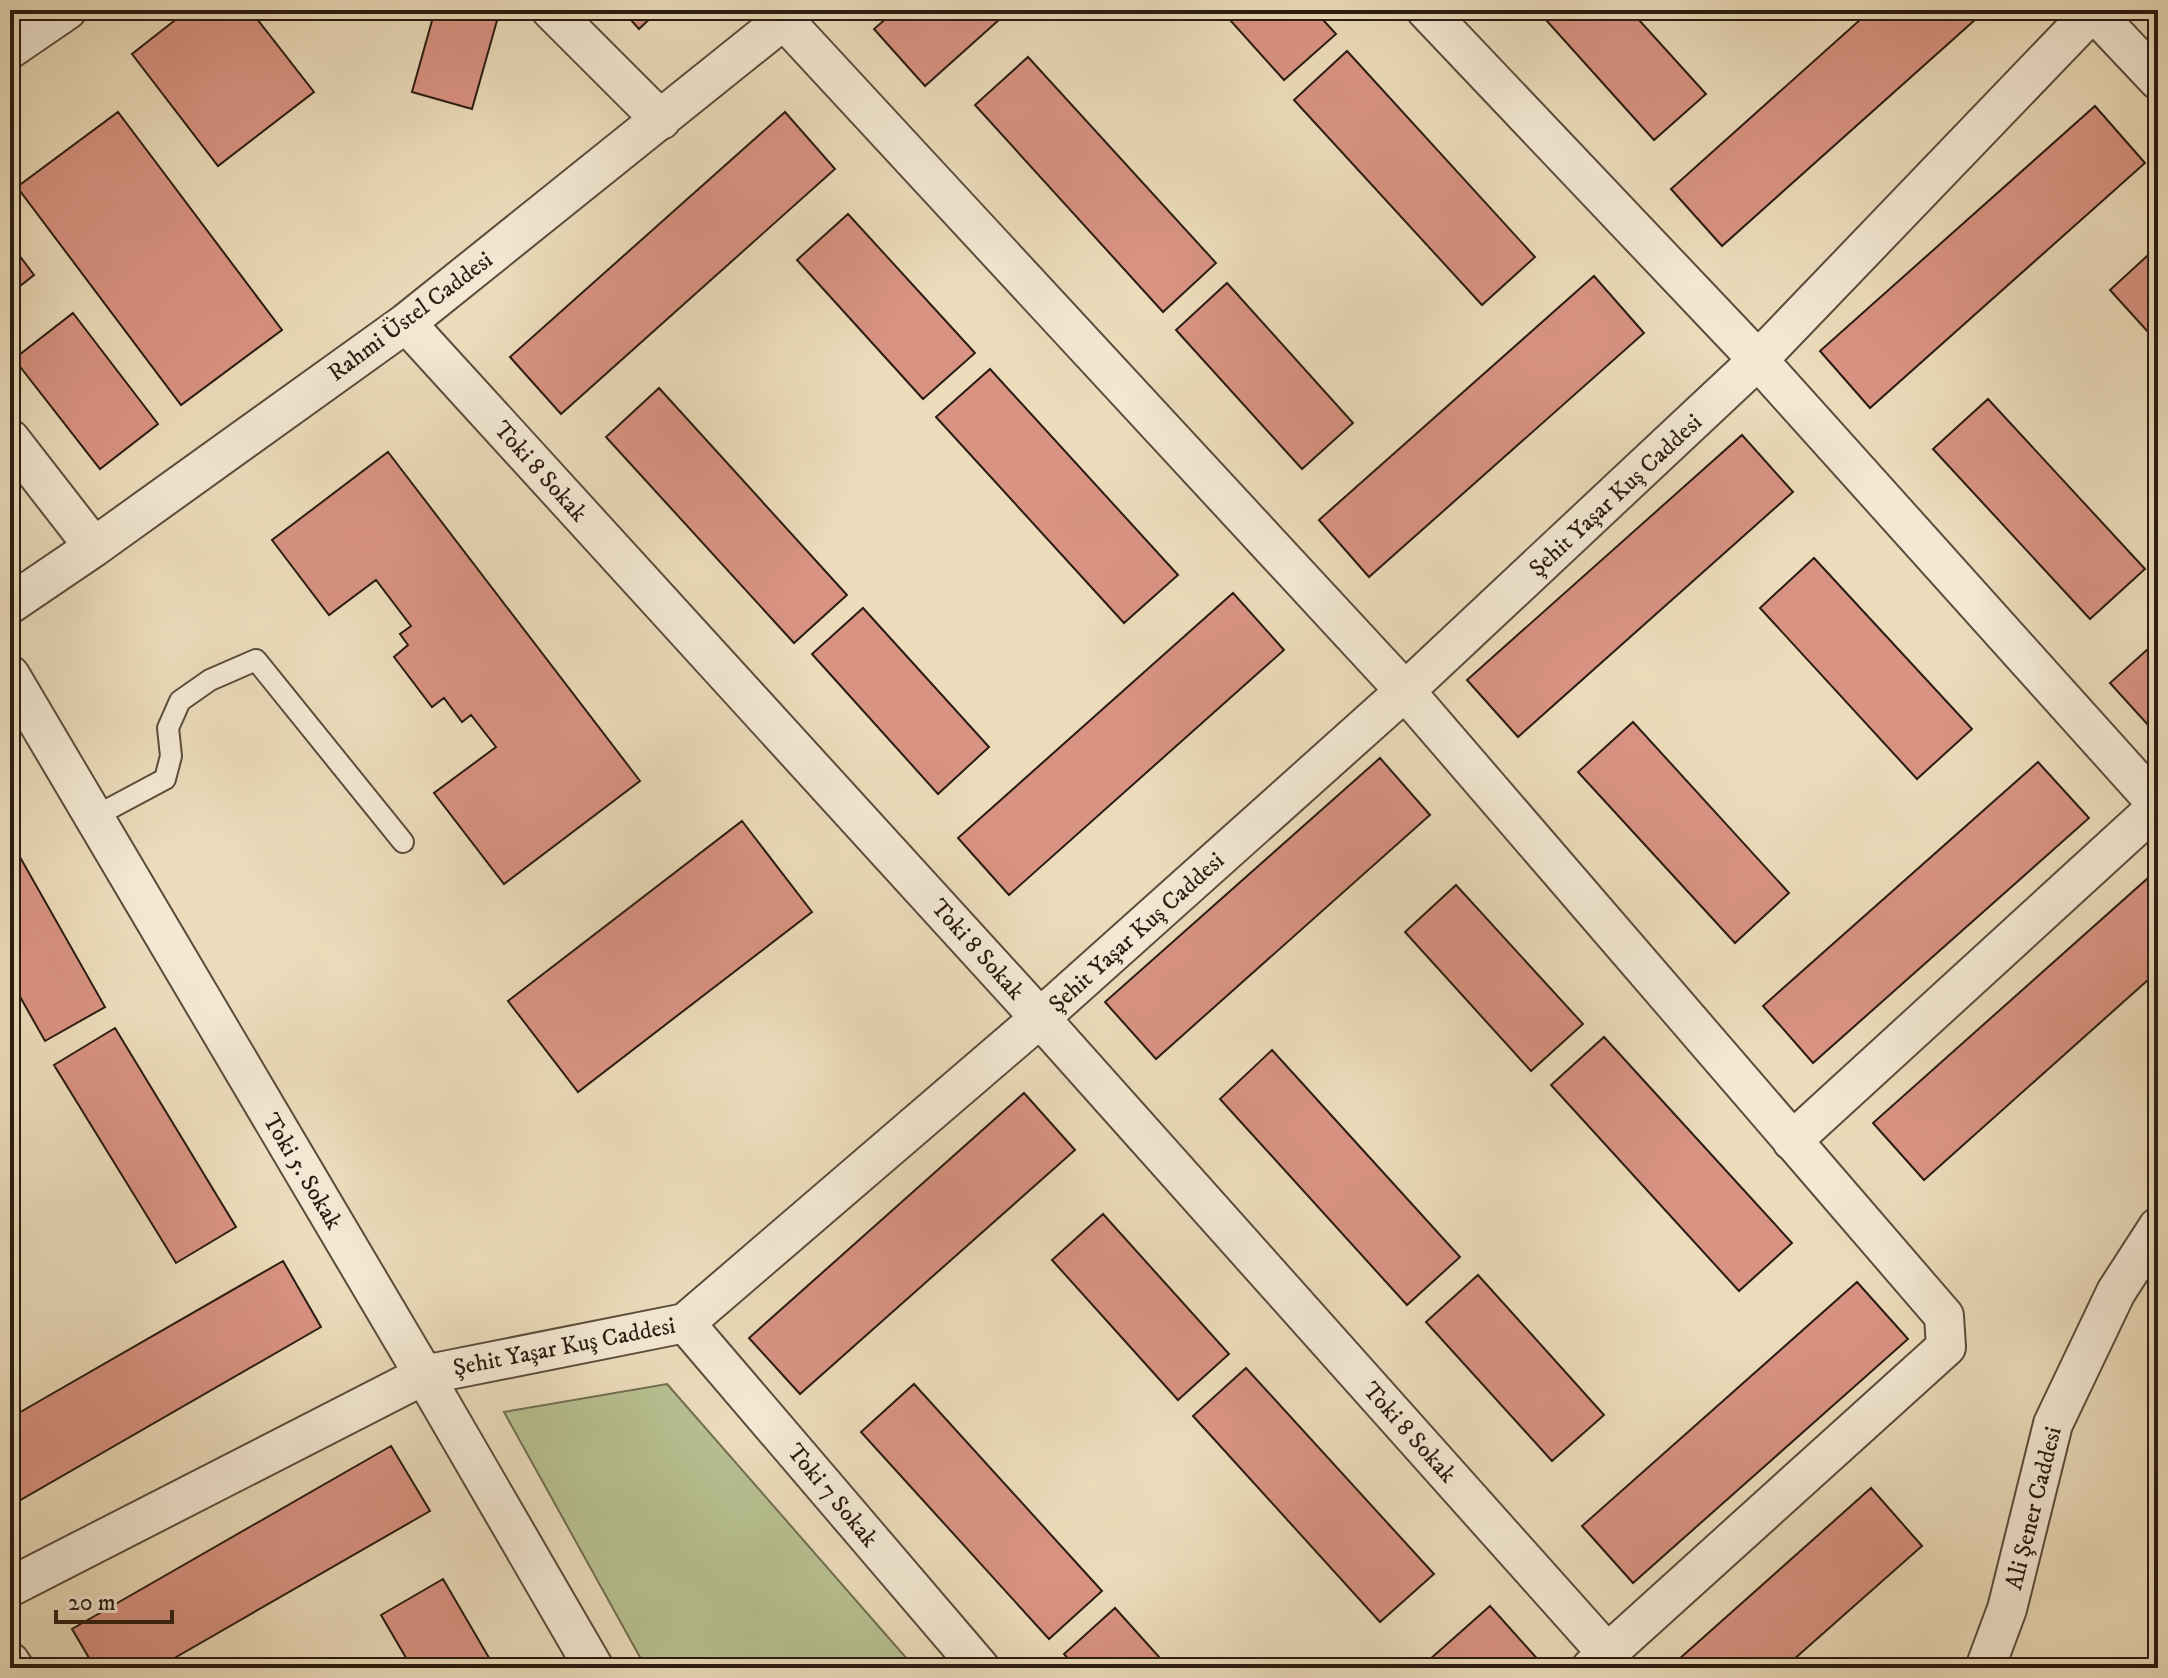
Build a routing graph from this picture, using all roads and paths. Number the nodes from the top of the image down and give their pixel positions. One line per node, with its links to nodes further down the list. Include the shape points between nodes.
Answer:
1 (67, 10): 6 (street)
2 (551, 10): 8 (street)
3 (1426, 10): 10 (street)
4 (2093, 10): 7 (street); 10 (street, Şehit Yaşar Kuş Caddesi)
5 (790, 15): 8 (street, Rahmi Üstel Caddesi); 15 (street)
6 (10, 49)
7 (2158, 80)
8 (661, 120): 9 (street, Rahmi Üstel Caddesi)
9 (406, 323): 12 (street, Rahmi Üstel Caddesi); 19 (street, Toki 8 Sokak)
10 (1758, 360): 15 (street, Şehit Yaşar Kuş Caddesi); 16 (street)
11 (10, 439): 12 (street)
12 (94, 547): 13 (street, Rahmi Üstel Caddesi)
13 (10, 604)
14 (10, 675): 17 (street, Toki 5. Sokak)
15 (1405, 691): 19 (street, Şehit Yaşar Kuş Caddesi); 20 (street)
16 (2158, 806): 20 (street)
17 (92, 818): 18 (lane, via 165,779 171,756 168,728 180,701 210,680 256,660); 23 (street, Toki 5. Sokak)
18 (403, 842)
19 (1040, 1018): 22 (street, Şehit Yaşar Kuş Caddesi); 25 (street, Toki 8 Sokak)
20 (1792, 1141): 25 (street, via 1944,1316 1946,1347)
21 (2158, 1227): 30 (street, Ali Şener Caddesi, via 2116,1292 2053,1424 2007,1609)
22 (685, 1323): 23 (street, Şehit Yaşar Kuş Caddesi); 29 (street, Toki 7 Sokak)
23 (424, 1375): 24 (street, Şehit Yaşar Kuş Caddesi); 28 (street, Toki 5. Sokak)
24 (10, 1587)
25 (1599, 1661)
26 (10, 1662): 27 (street)
27 (14, 1668)
28 (594, 1668)
29 (980, 1668)
30 (1985, 1668)

